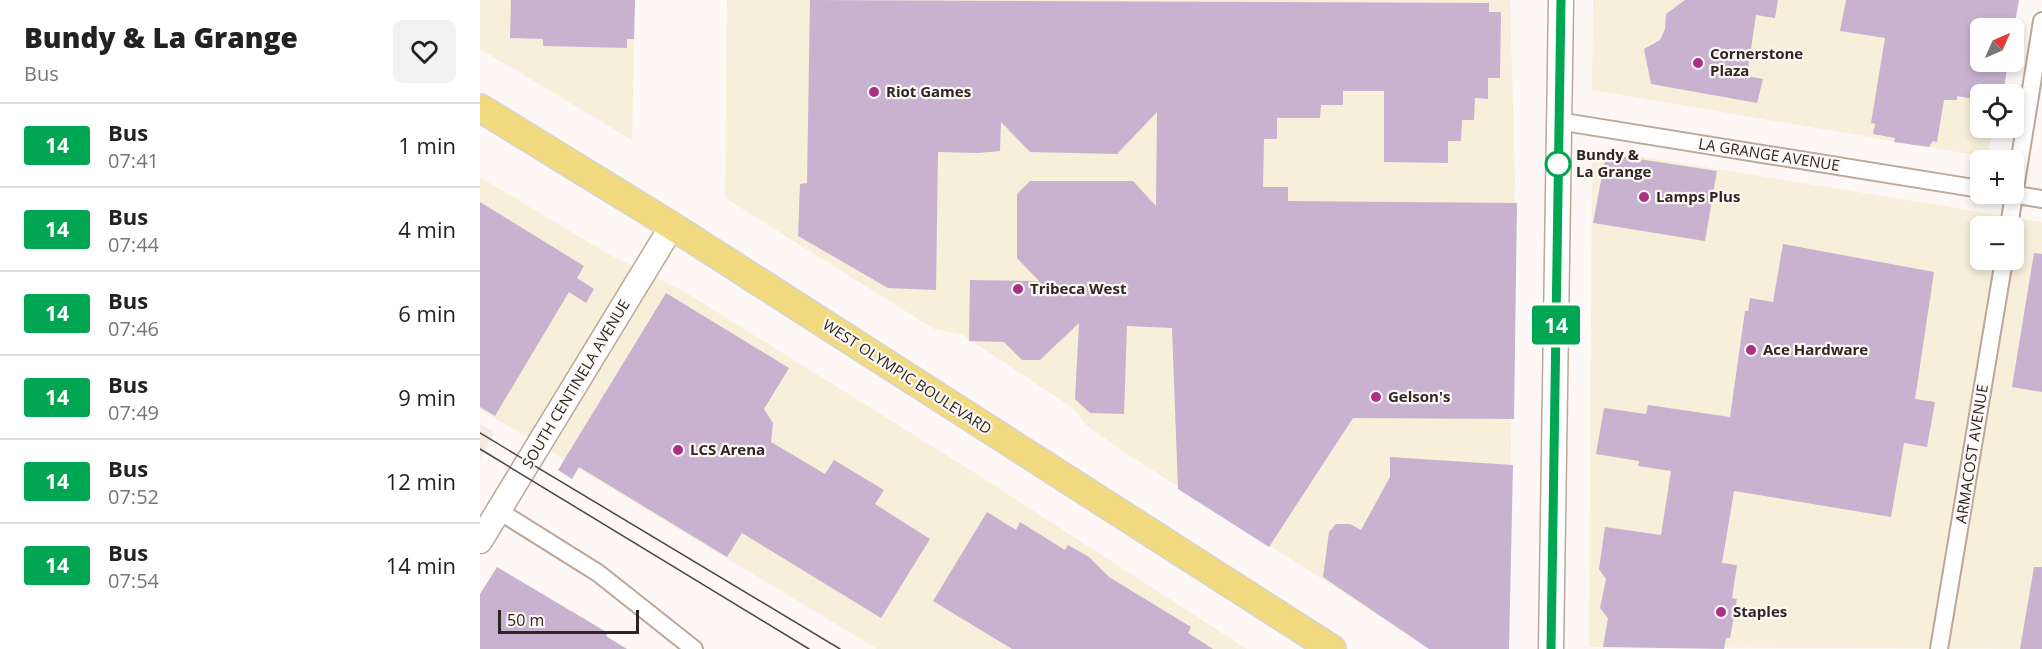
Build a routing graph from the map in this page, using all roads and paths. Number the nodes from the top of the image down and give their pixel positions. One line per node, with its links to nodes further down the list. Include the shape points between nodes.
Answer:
1 (1561, 0): 4 (main road)
2 (2042, 21): 5 (street)
3 (480, 108): 9 (main road, WEST OLYMPIC BOULEVARD)
4 (1558, 121): 6 (street, LA GRANGE AVENUE); 15 (main road)
5 (2020, 150)
6 (1970, 187)
7 (2024, 196): 8 (street)
8 (2042, 199)
9 (672, 226): 11 (main road, SOUTH CENTINELA AVENUE); 14 (main road, WEST OLYMPIC BOULEVARD)
10 (2002, 270): 16 (street, ARMACOST AVENUE)
11 (499, 510): 12 (main road, SOUTH CENTINELA AVENUE); 13 (street, via 598,573)
12 (480, 541)
13 (694, 649)
14 (1332, 649)
15 (1551, 649)
16 (1940, 649)

